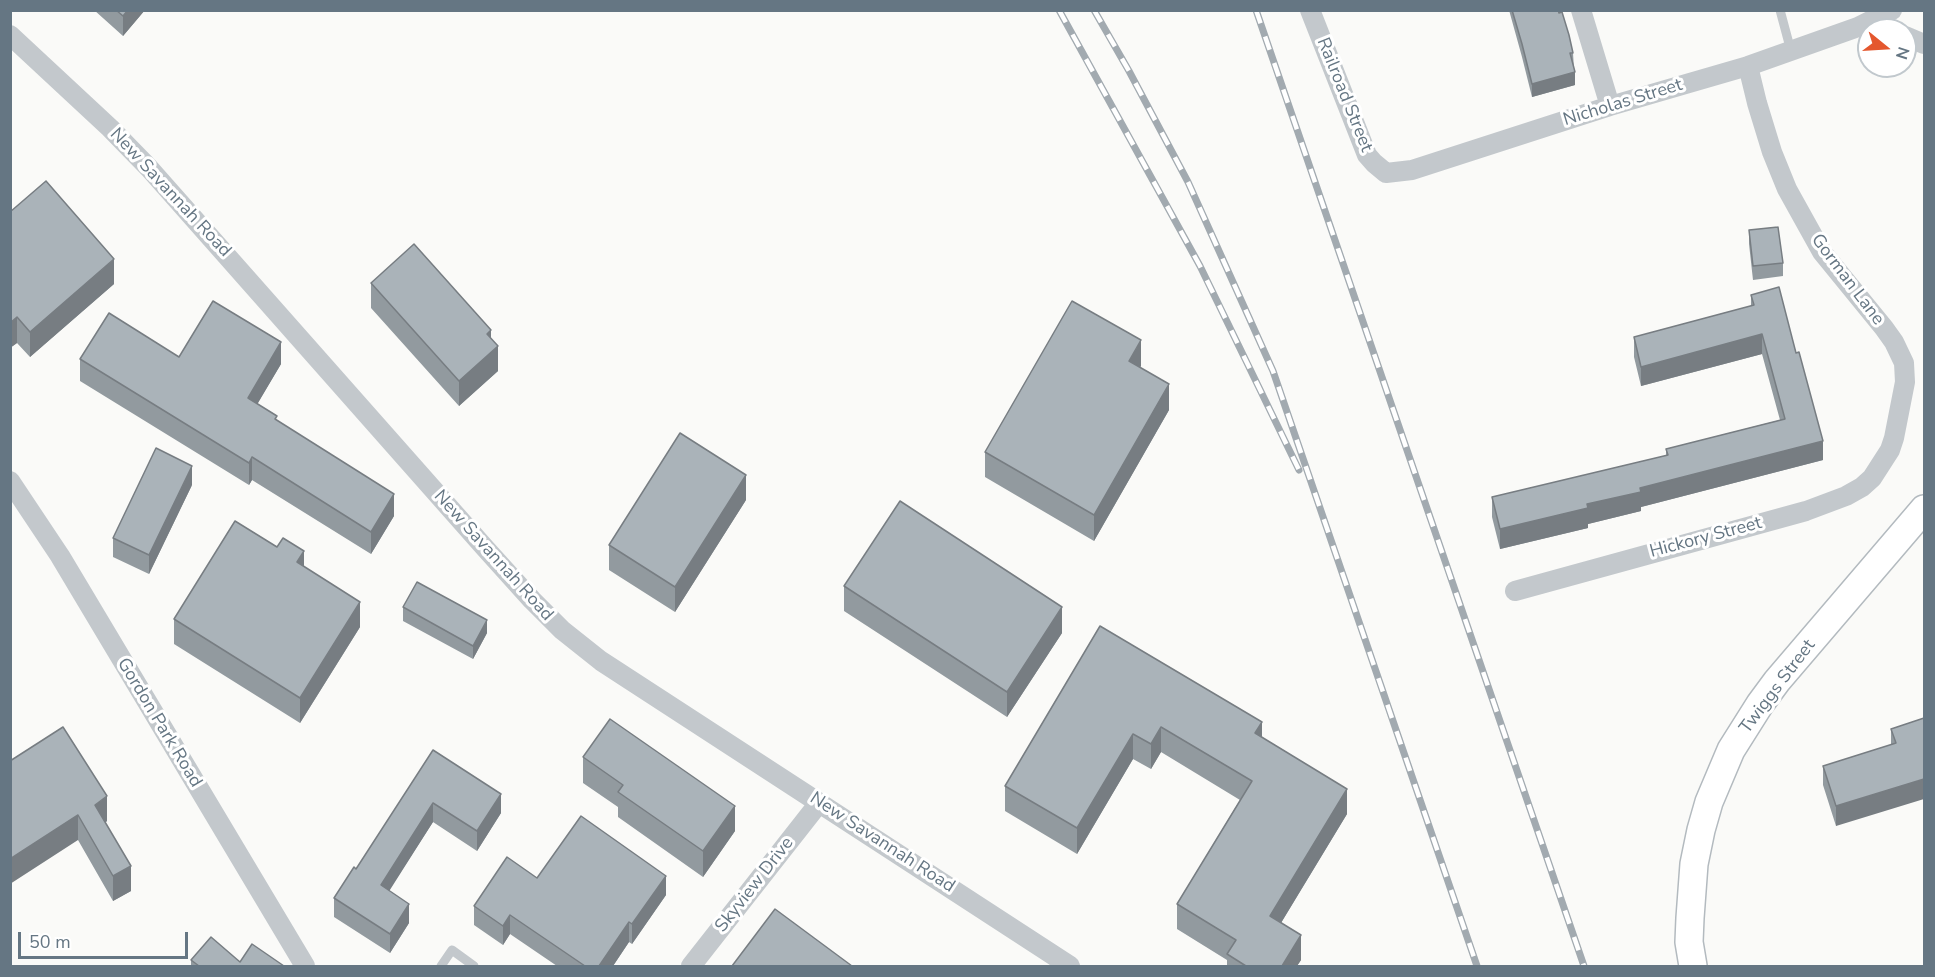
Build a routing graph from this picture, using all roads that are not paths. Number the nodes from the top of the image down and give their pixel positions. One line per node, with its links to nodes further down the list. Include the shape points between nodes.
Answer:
1 (1310, 10): 11 (street, Railroad Street, via 1367,155)
2 (1581, 10): 10 (street)
3 (1780, 10): 8 (lane)
4 (1892, 10): 5 (street, Nicholas Street)
5 (1876, 18)
6 (1857, 27): 8 (street, Nicholas Street)
7 (10, 35): 16 (street, New Savannah Road, via 149,168 562,630 601,661)
8 (1791, 51): 9 (street, Nicholas Street)
9 (1748, 66): 10 (street, Nicholas Street); 12 (street, Gorman Lane, via 1772,152 1787,189 1822,252 1884,328 1904,363 1905,382 1894,438)
10 (1610, 106): 11 (street, Nicholas Street, via 1412,170)
11 (1386, 173)
12 (1883, 462): 15 (street, Hickory Street, via 1862,487 1806,511)
13 (10, 481): 17 (street, Gordon Park Road, via 60,556)
14 (1924, 509): 22 (main road, Twiggs Street, via 1777,681 1731,750 1709,802 1694,864 1689,918)
15 (1515, 591)
16 (819, 803): 20 (street, Skyview Drive); 21 (street, New Savannah Road)
17 (305, 966)
18 (441, 966): 19 (lane, via 452,950)
19 (474, 966)
20 (691, 966)
21 (1070, 966)
22 (1693, 966)

